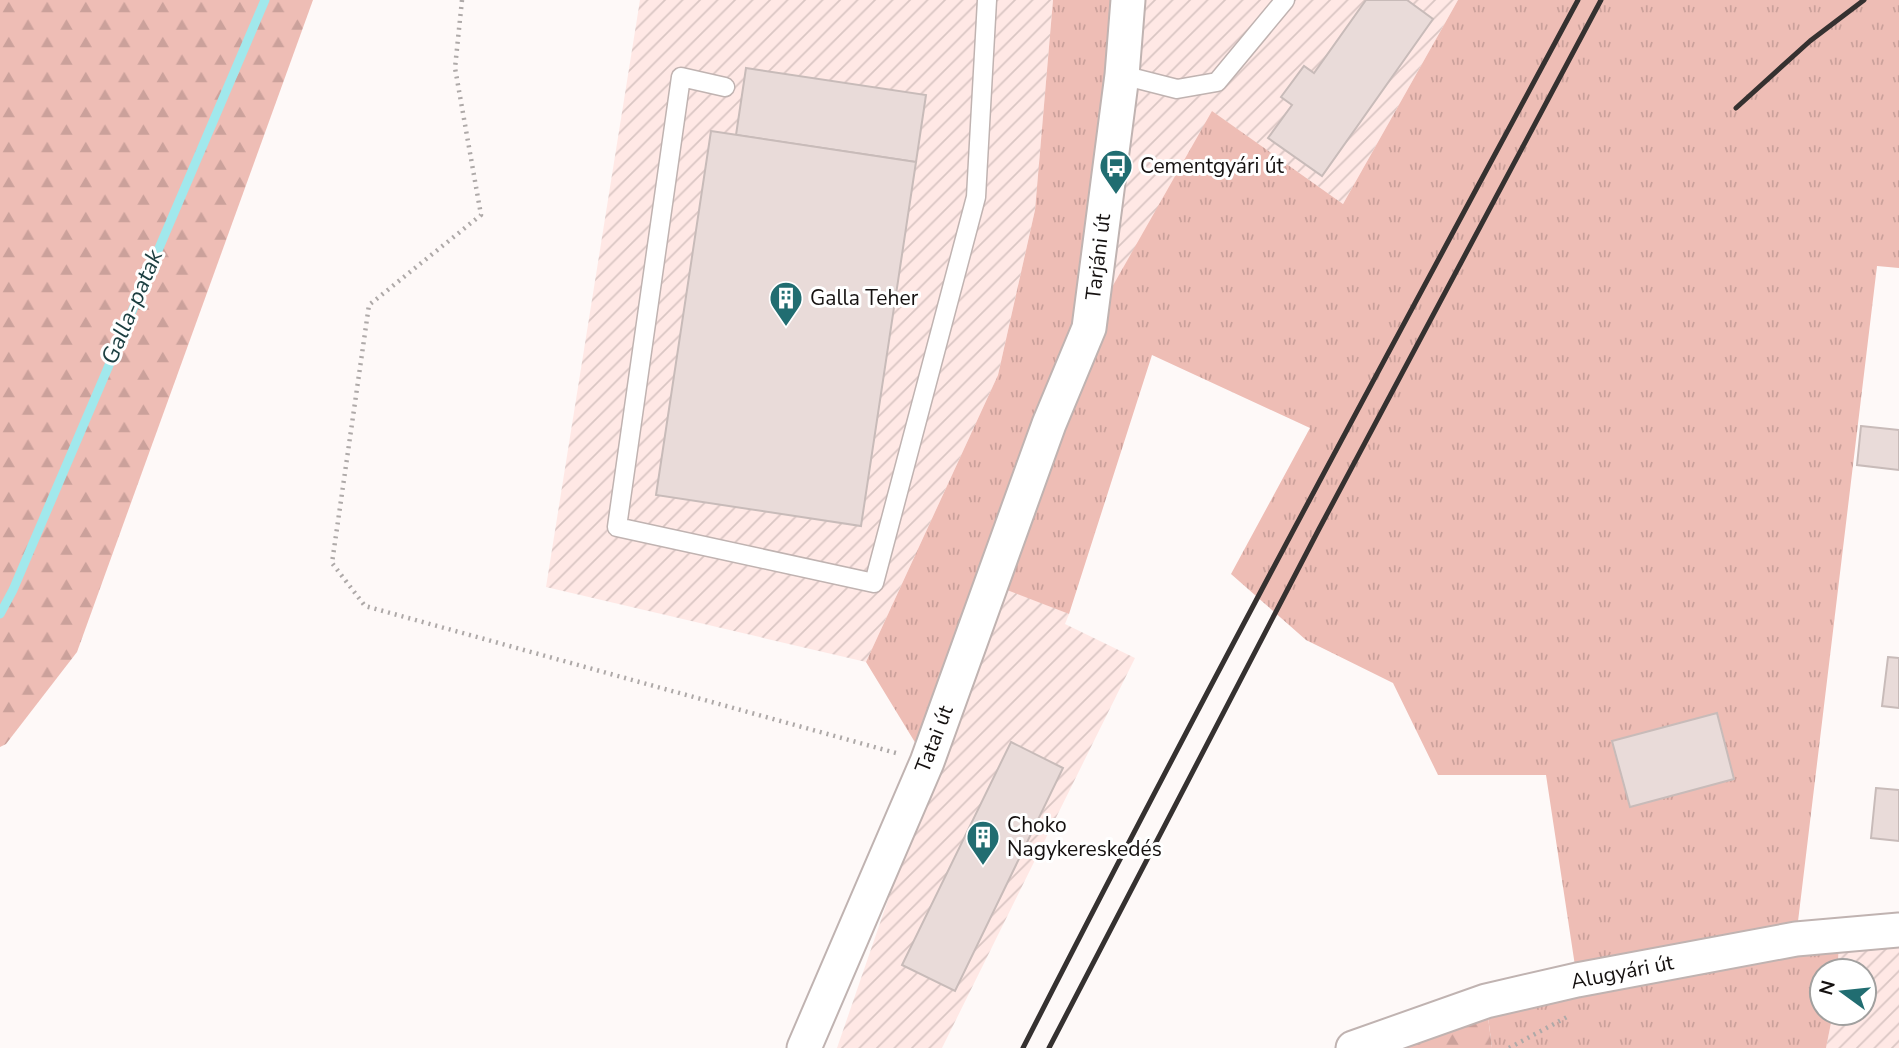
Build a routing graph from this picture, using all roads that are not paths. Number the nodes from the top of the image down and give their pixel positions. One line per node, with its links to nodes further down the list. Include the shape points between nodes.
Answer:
1 (987, 0): 5 (lane, via 976,197 874,583 617,527 681,77)
2 (1128, 0): 4 (street, Tarjáni út)
3 (1285, 0): 4 (lane, via 1217,82 1177,89)
4 (1122, 75): 6 (street, Tarjáni út, via 1089,328)
5 (725, 87)
6 (1049, 424): 8 (street, Tatai út, via 926,762)
7 (1899, 930): 9 (street, Alugyári út, via 1796,939 1577,980 1486,1001)
8 (804, 1048)
9 (1353, 1048)

